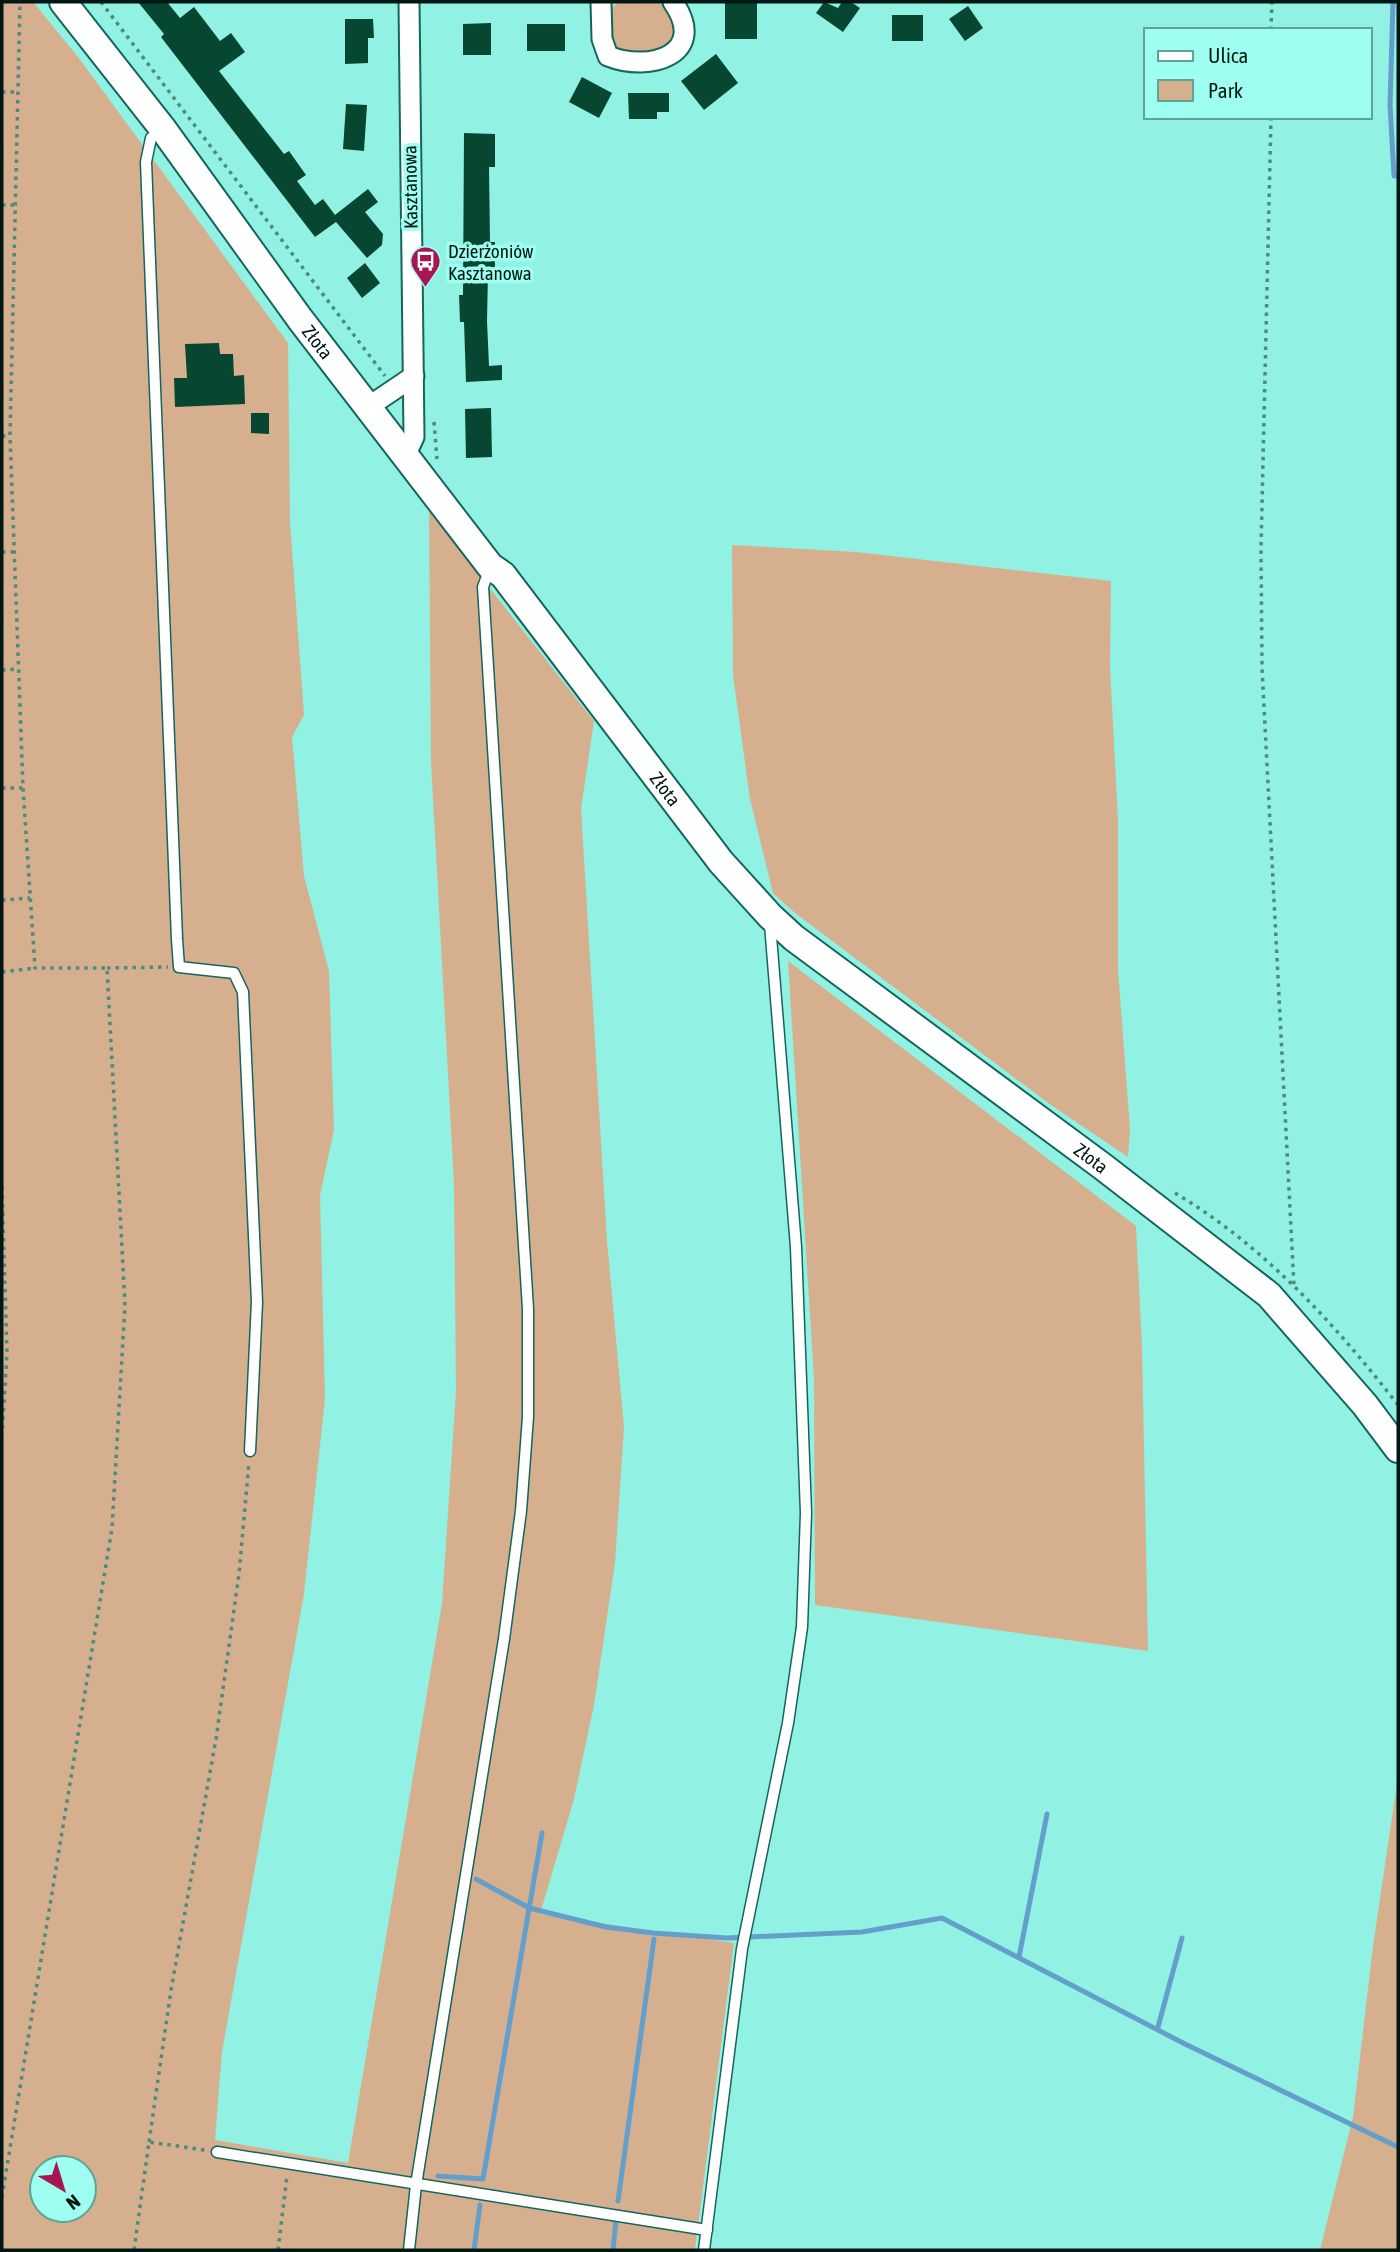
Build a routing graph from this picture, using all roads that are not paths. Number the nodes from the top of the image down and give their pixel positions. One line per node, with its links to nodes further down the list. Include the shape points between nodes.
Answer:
1 (63, 2): 5 (street, Złota)
2 (409, 2): 6 (street, Kasztanowa)
3 (601, 2): 4 (street, via 602,39 608,56 645,63 665,59 680,48 684,32)
4 (674, 2)
5 (163, 129): 7 (street, Złota); 12 (lane, via 151,138 146,162 179,967 234,973 243,992 257,1302)
6 (414, 376): 7 (street); 8 (street, Kasztanowa, via 414,437)
7 (368, 407): 8 (street, Złota)
8 (406, 454): 9 (street, Złota)
9 (490, 566): 10 (street, Złota, via 503,575 721,862); 14 (lane, via 483,587 528,1309 528,1417 504,1640)
10 (770, 916): 11 (street, Złota, via 1269,1296); 15 (lane, via 796,1247 806,1513 802,1627 788,1723 742,1949)
11 (1398, 1448)
12 (250, 1451)
13 (217, 2152): 14 (lane)
14 (415, 2185): 15 (lane); 16 (lane)
15 (707, 2230): 17 (lane)
16 (409, 2250)
17 (704, 2250)

